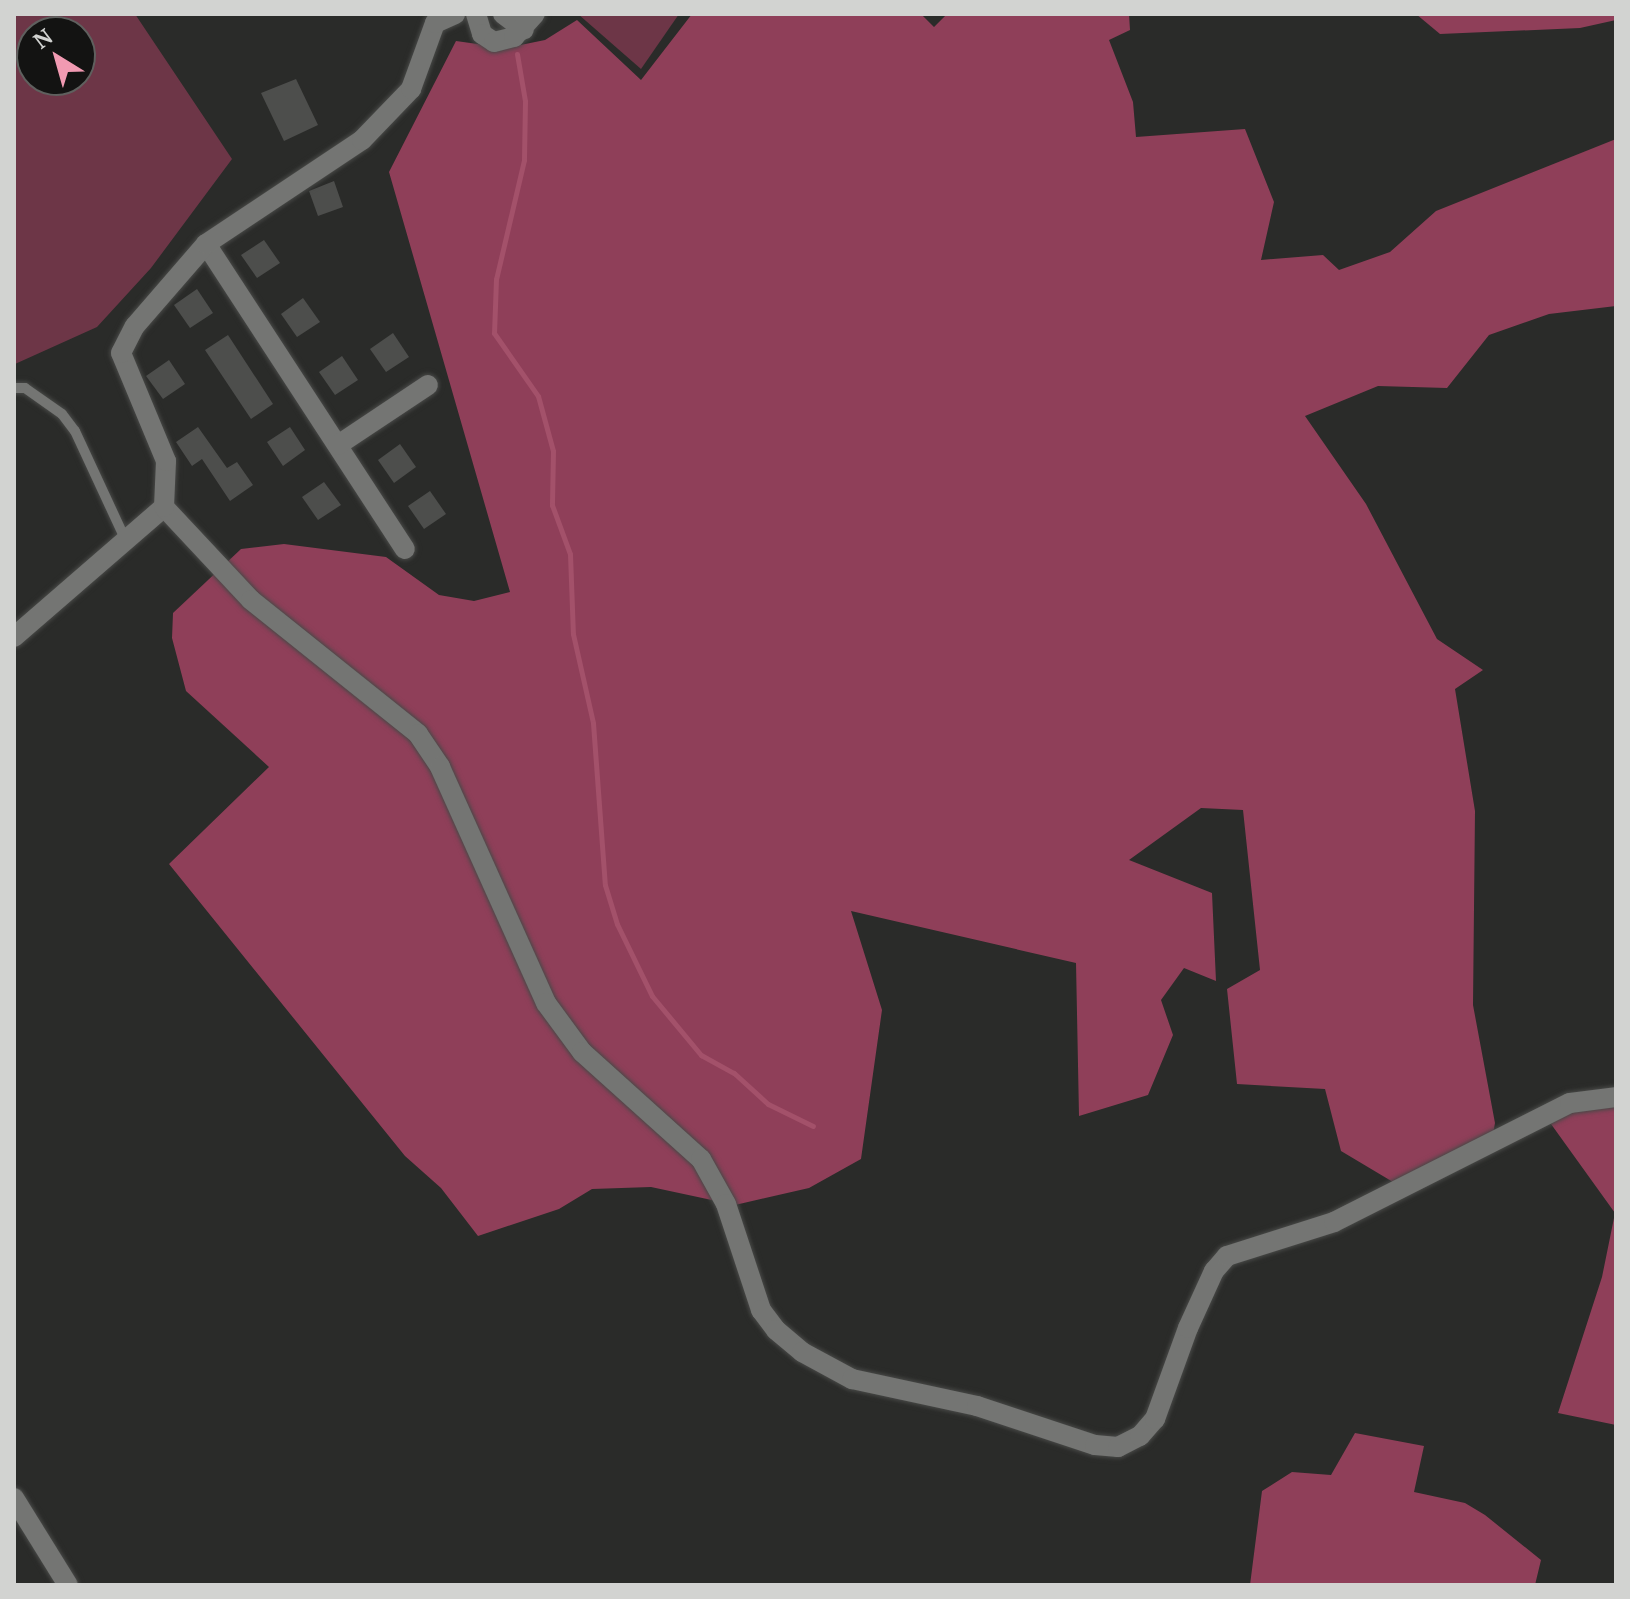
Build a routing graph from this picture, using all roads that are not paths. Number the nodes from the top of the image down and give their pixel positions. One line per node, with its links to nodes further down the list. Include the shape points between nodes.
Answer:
1 (455, 14): 5 (street, via 435,23 411,89 362,140)
2 (476, 14): 4 (street, via 482,34 494,42)
3 (503, 14): 4 (street)
4 (529, 22)
5 (206, 244): 8 (street); 9 (street, via 135,326 121,353 166,461)
6 (428, 385): 8 (street)
7 (14, 388): 10 (lane, via 25,388 62,414 75,431)
8 (338, 445): 11 (street)
9 (164, 507): 10 (street); 13 (street, via 251,600 418,734 440,767 546,1003 582,1052 701,1159 726,1204 761,1310 776,1330 802,1352 852,1379 977,1406 1095,1445 1118,1447 1140,1436 1155,1419 1188,1328 1214,1271 1227,1256 1334,1222 1570,1103)
10 (127, 543): 12 (street)
11 (405, 549)
12 (14, 637)
13 (1616, 1097)
14 (14, 1498): 15 (street)
15 (68, 1585)

